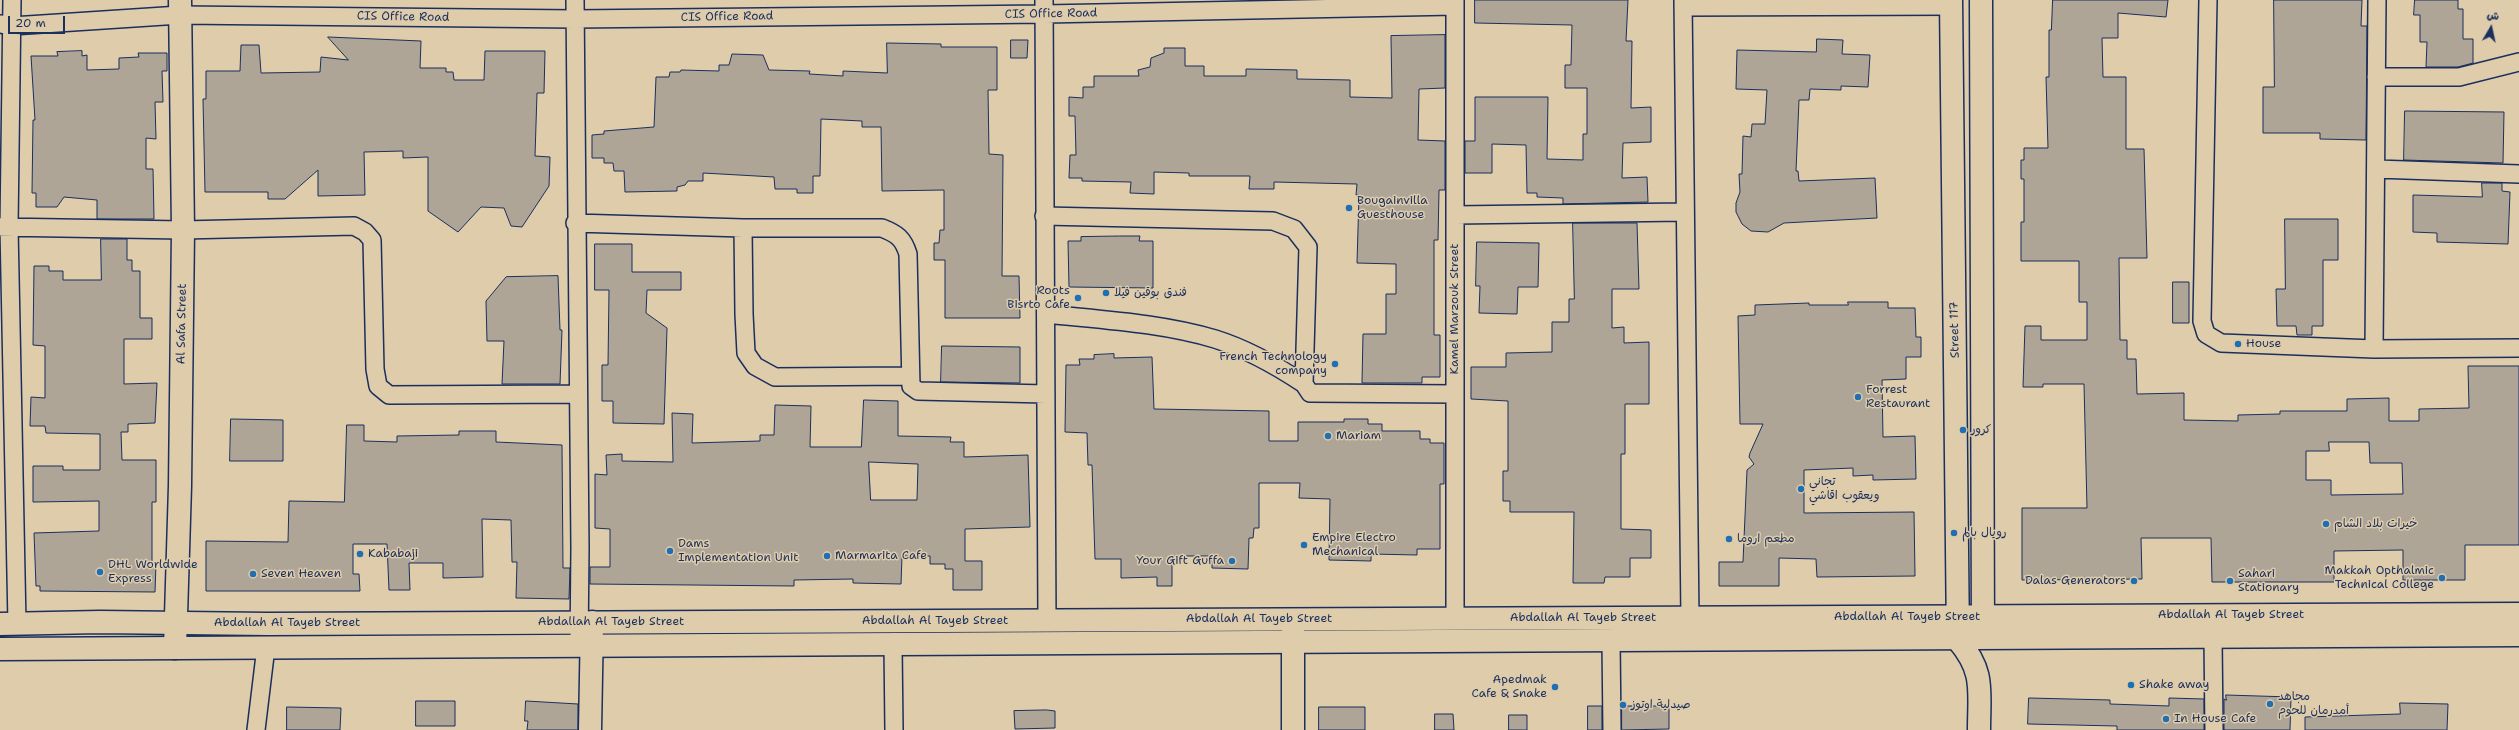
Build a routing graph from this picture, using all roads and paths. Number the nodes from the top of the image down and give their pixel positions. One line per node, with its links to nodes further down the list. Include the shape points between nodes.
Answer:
1 (12, 0): 12 (street)
2 (575, 0): 11 (street)
3 (1981, 0): 35 (main road)
4 (2208, 0): 26 (street, via 2202,321 2206,334 2221,343)
5 (2377, 0): 14 (street)
6 (1455, 3): 10 (street, CIS Office Road); 18 (street, Kamel Marzouk Street)
7 (1952, 3): 8 (street); 34 (main road, Street 117)
8 (1683, 4): 17 (street)
9 (180, 7): 11 (street, CIS Office Road); 12 (street, CIS Office Road); 23 (main road, Al Safa Street)
10 (1044, 7): 11 (street, CIS Office Road); 19 (street)
11 (575, 19): 20 (street)
12 (6, 25): 21 (street)
13 (2519, 62): 14 (street, via 2459,77)
14 (2376, 77): 15 (street)
15 (2377, 169): 16 (street); 26 (street)
16 (2519, 174)
17 (1684, 212): 18 (street); 36 (street)
18 (1455, 215): 31 (street, Kamel Marzouk Street)
19 (1044, 216): 24 (street); 28 (street, via 1273,221 1294,229 1308,247)
20 (575, 223): 22 (street); 29 (street)
21 (4, 227): 23 (street); 41 (street)
22 (743, 228): 27 (street, via 746,353 755,366 775,376); 27 (street, via 882,228 897,234 908,254)
23 (183, 230): 29 (street, via 354,226 366,232 372,240 375,369 378,386 390,395); 42 (main road, Al Safa Street)
24 (1047, 314): 28 (street, via 1157,326 1216,339 1276,365); 30 (street)
25 (2519, 348): 26 (street)
26 (2374, 349)
27 (910, 376): 30 (street, via 911,386 918,391)
28 (1304, 384): 31 (street, via 1310,393 1333,395)
29 (578, 394): 40 (street)
30 (1046, 394): 39 (street)
31 (1455, 394): 38 (street, Kamel Marzouk Street)
32 (2519, 614): 33 (main road, Abdallah Al Tayeb Street)
33 (2342, 615): 35 (main road, Abdallah Al Tayeb Street); 44 (main road)
34 (1958, 617): 35 (main road, Abdallah Al Tayeb Street); 36 (main road, Abdallah Al Tayeb Street); 49 (main road, Street 117)
35 (1983, 617): 49 (main road)
36 (1690, 618): 38 (main road, Abdallah Al Tayeb Street)
37 (1293, 619): 38 (main road, Abdallah Al Tayeb Street); 39 (main road, Abdallah Al Tayeb Street); 47 (main road)
38 (1455, 619)
39 (1047, 620): 40 (main road, Abdallah Al Tayeb Street)
40 (586, 622): 42 (main road, Abdallah Al Tayeb Street); 50 (main road)
41 (9, 624): 42 (main road, Abdallah Al Tayeb Street)
42 (176, 624): 52 (main road, Al Safa Street)
43 (2519, 635): 44 (main road, Abdallah Al Tayeb Street)
44 (2343, 637): 45 (main road, Abdallah Al Tayeb Street)
45 (2213, 638): 49 (main road, Abdallah Al Tayeb Street); 60 (street)
46 (1611, 641): 47 (main road, Abdallah Al Tayeb Street); 49 (main road, Abdallah Al Tayeb Street); 58 (street)
47 (1294, 642): 48 (main road, Abdallah Al Tayeb Street); 57 (main road)
48 (892, 644): 50 (main road, Abdallah Al Tayeb Street); 56 (street)
49 (1971, 645): 59 (main road, via 1978,672)
50 (585, 646): 51 (main road, Abdallah Al Tayeb Street); 55 (main road)
51 (266, 647): 52 (main road, Abdallah Al Tayeb Street); 54 (street)
52 (175, 648): 53 (main road, Abdallah Al Tayeb Street)
53 (0, 649)
54 (256, 730)
55 (590, 730)
56 (894, 730)
57 (1293, 730)
58 (1612, 730)
59 (1979, 730)
60 (2214, 730)

